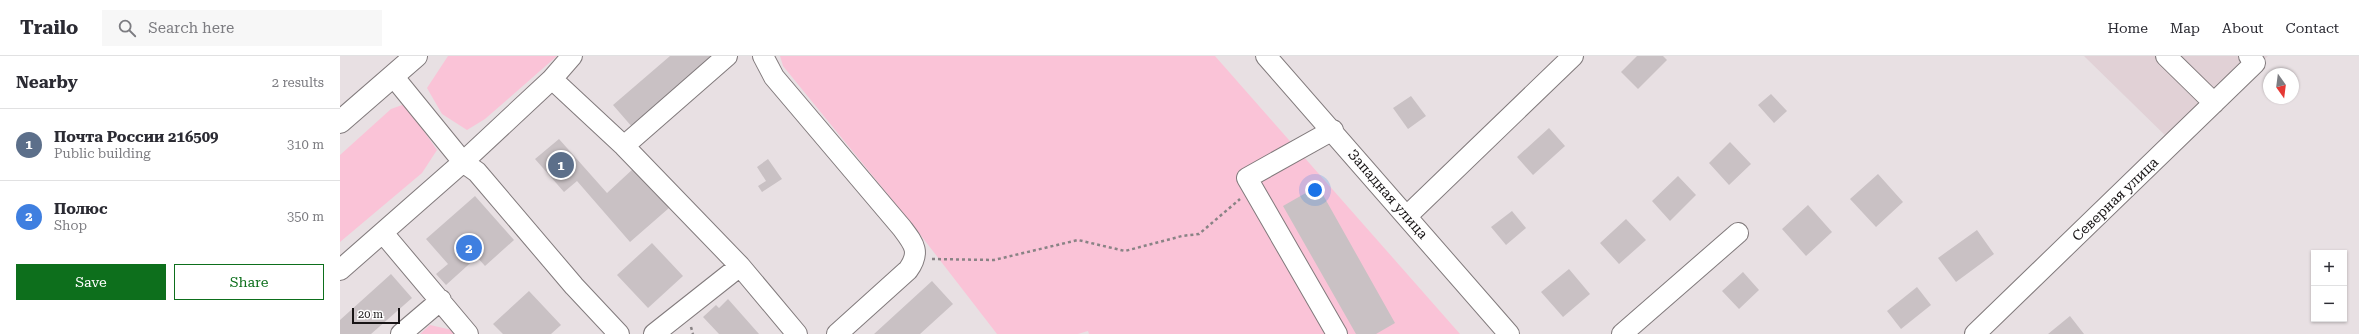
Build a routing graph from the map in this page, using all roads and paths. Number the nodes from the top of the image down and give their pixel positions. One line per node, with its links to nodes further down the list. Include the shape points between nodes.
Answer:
1 (416, 56): 9 (main road)
2 (572, 56): 10 (street)
3 (727, 56): 14 (street)
4 (763, 56): 20 (street, via 774,77 906,234 915,249)
5 (1266, 56): 13 (street, Западная улица)
6 (1573, 56): 17 (street)
7 (2166, 56): 11 (street)
8 (2252, 59): 11 (street, Северная улица)
9 (393, 76): 12 (main road); 15 (street)
10 (552, 79): 14 (street); 15 (street)
11 (2214, 102): 24 (street, Северная улица)
12 (340, 122)
13 (1332, 130): 16 (street, via 1246,178); 17 (street, Западная улица)
14 (624, 146): 21 (street)
15 (463, 162): 18 (street); 27 (street, via 477,172)
16 (1253, 189): 20 (path, via 1199,234 1125,251 1078,240 994,260); 31 (street)
17 (1407, 216): 32 (street, Западная улица)
18 (383, 233): 22 (street); 23 (street)
19 (1738, 233): 33 (street)
20 (916, 259): 30 (street, via 903,275)
21 (740, 266): 28 (street); 29 (street)
22 (340, 270)
23 (441, 300): 25 (street); 26 (street)
24 (1983, 331)
25 (401, 334)
26 (468, 334)
27 (619, 334)
28 (654, 334)
29 (797, 334)
30 (837, 334)
31 (1337, 334)
32 (1509, 334)
33 (1622, 334)

